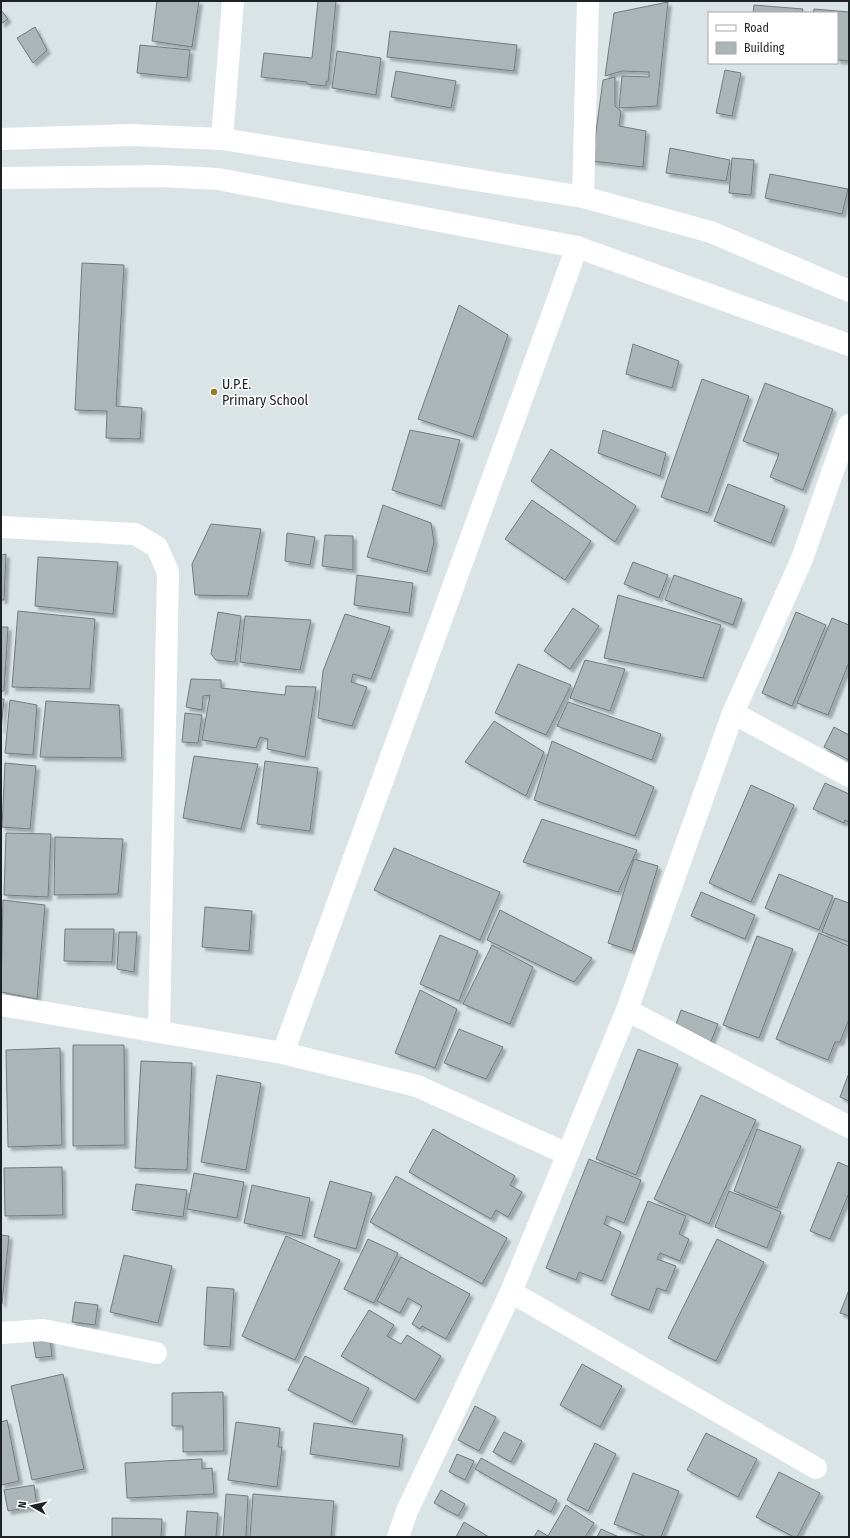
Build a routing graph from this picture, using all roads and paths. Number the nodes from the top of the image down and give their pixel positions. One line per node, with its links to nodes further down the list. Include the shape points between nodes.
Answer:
1 (233, 1): 3 (street)
2 (588, 1): 6 (street)
3 (222, 139): 4 (street, via 131,135); 6 (street)
4 (1, 140)
5 (1, 178): 7 (street, via 161,176 218,179)
6 (583, 197): 8 (street, via 711,232)
7 (577, 246): 9 (street); 17 (street)
8 (849, 291)
9 (849, 345)
10 (849, 425): 12 (street, via 802,559)
11 (1, 527): 16 (street, via 135,534 157,547 168,572)
12 (733, 713): 13 (street); 15 (street)
13 (849, 776)
14 (1, 1005): 16 (street)
15 (628, 1010): 18 (street); 19 (street)
16 (159, 1032): 17 (street)
17 (283, 1053): 19 (street, via 417,1086)
18 (849, 1127)
19 (567, 1154): 20 (street)
20 (511, 1292): 23 (street); 24 (street, via 407,1511)
21 (1, 1333): 22 (street, via 43,1330)
22 (156, 1353)
23 (816, 1468)
24 (398, 1537)

